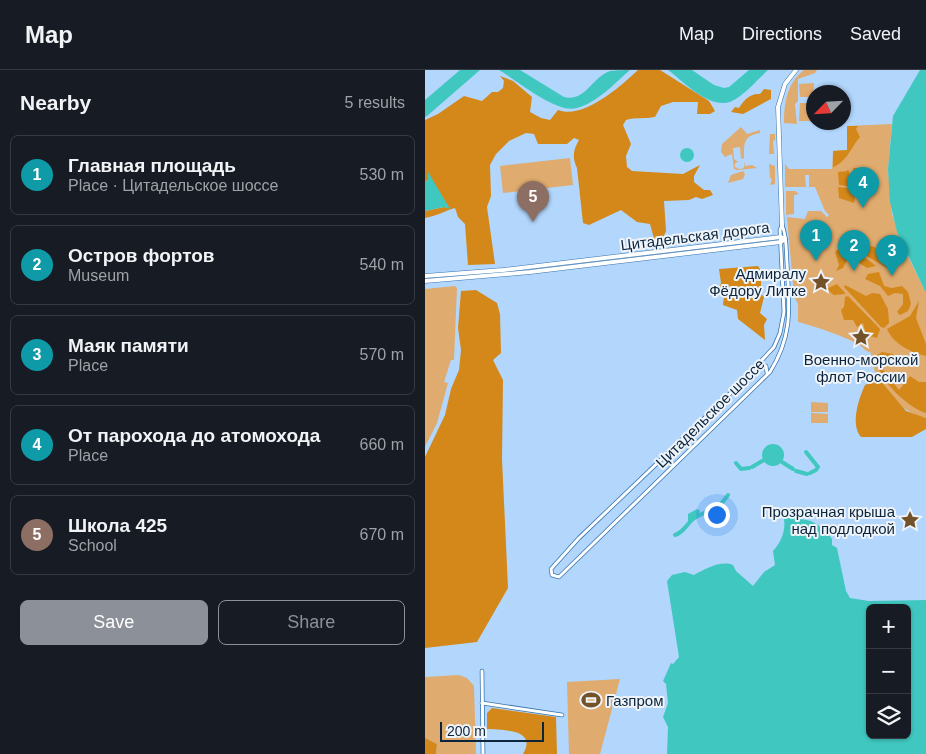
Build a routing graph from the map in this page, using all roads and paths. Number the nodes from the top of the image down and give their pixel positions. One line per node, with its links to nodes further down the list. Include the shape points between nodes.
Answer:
1 (796, 70): 2 (street, Цитадельское шоссе, via 785,84 778,107)
2 (782, 225): 3 (street, Цитадельское шоссе)
3 (782, 239): 4 (street, Цитадельская дорога); 5 (street, Цитадельская дорога, via 530,272); 6 (street, Цитадельское шоссе, via 783,324 774,347); 7 (street, Цитадельское шоссе, via 789,322 781,353)
4 (425, 276)
5 (425, 281)
6 (759, 365): 7 (street, via 765,364 767,368); 7 (street, Цитадельское шоссе, via 579,538 550,571 552,575 559,577)
7 (764, 378)
8 (481, 671): 9 (street)
9 (482, 703): 10 (street); 11 (street)
10 (562, 715)
11 (483, 754)

